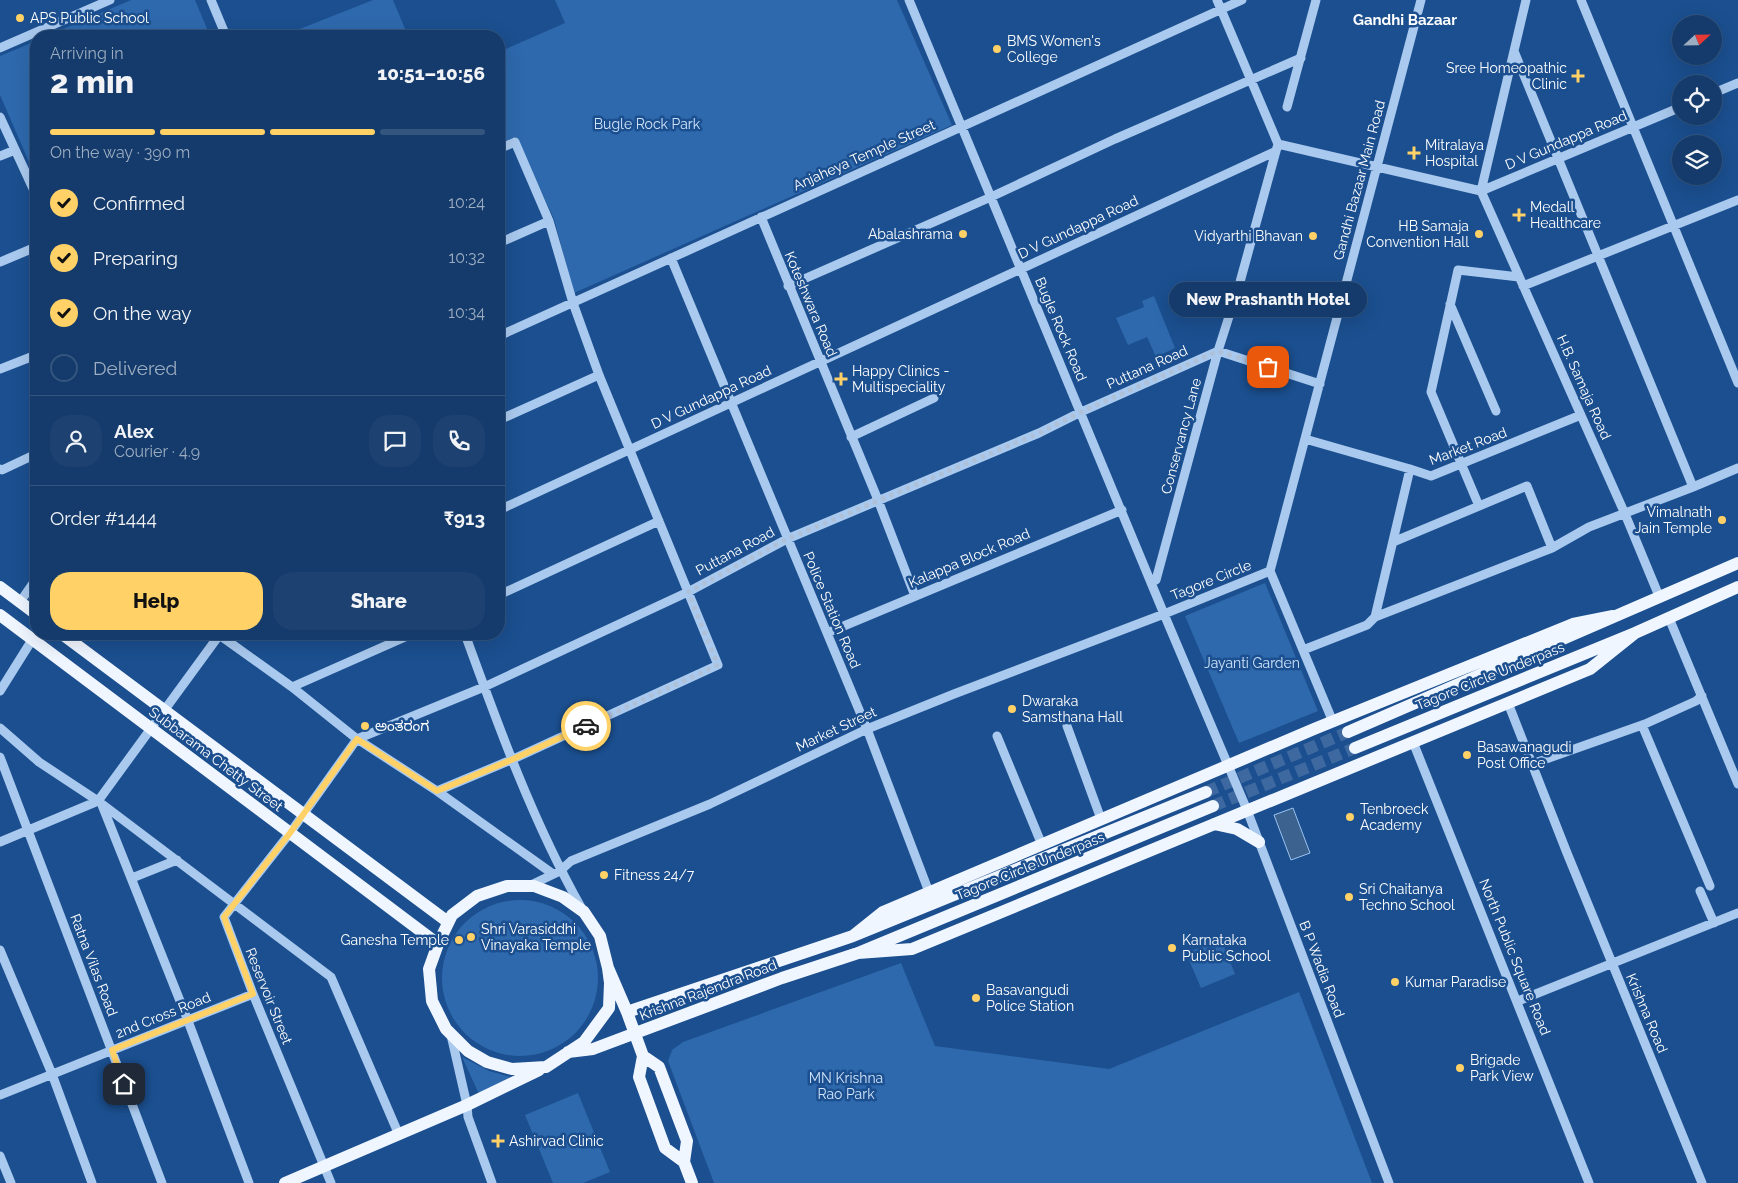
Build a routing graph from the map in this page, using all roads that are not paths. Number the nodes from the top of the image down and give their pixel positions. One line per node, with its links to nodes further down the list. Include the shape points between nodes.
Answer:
1 (110, 0): 11 (street)
2 (211, 0): 12 (street)
3 (909, 0): 23 (street, Bugle Rock Road)
4 (1217, 0): 10 (street)
5 (1242, 0): 10 (street, Anjaheya Temple Street)
6 (1316, 0): 16 (street)
7 (1421, 0): 30 (street, Gandhi Bazaar Main Road)
8 (1526, 0): 15 (street)
9 (1581, 0): 24 (street)
10 (1220, 9): 17 (street); 23 (street, Anjaheya Temple Street)
11 (41, 30)
12 (224, 30)
13 (30, 35): 14 (street)
14 (0, 48)
15 (1514, 51): 29 (street); 32 (street)
16 (1301, 58): 17 (street); 20 (street)
17 (1250, 79): 26 (street); 33 (street)
18 (1738, 83): 19 (street)
19 (1722, 90)
20 (1287, 107)
21 (1672, 111): 24 (street, D V Gundappa Road)
22 (0, 117): 27 (street)
23 (962, 126): 33 (street, Bugle Rock Road); 35 (street, Anjaheya Temple Street)
24 (1633, 127): 29 (street, D V Gundappa Road); 37 (street)
25 (505, 146): 36 (street, via 514,142)
26 (1277, 147): 30 (street); 43 (street, D V Gundappa Road); 49 (street, Conservancy Lane)
27 (15, 150): 28 (street); 31 (street)
28 (0, 156)
29 (1558, 159): 32 (street, D V Gundappa Road); 40 (street)
30 (1377, 166): 32 (street); 55 (street, Gandhi Bazaar Main Road)
31 (30, 182)
32 (1481, 190): 44 (street, H.B. Samaja Road)
33 (992, 198): 43 (street, Bugle Rock Road); 45 (street)
34 (1738, 200): 37 (street)
35 (761, 218): 41 (street, Anjaheya Temple Street); 45 (street, Koteshwara Road)
36 (549, 221): 38 (street); 46 (street)
37 (1673, 226): 40 (street); 54 (street)
38 (505, 240)
39 (30, 250): 42 (street)
40 (1598, 256): 44 (street); 70 (street)
41 (671, 258): 46 (street, Anjaheya Temple Street); 57 (street, Police Station Road)
42 (0, 262)
43 (1021, 269): 51 (street, D V Gundappa Road); 59 (street, Bugle Rock Road)
44 (1521, 282): 47 (street, via 1458,270); 60 (street, H.B. Samaja Road)
45 (788, 286): 51 (street, Koteshwara Road)
46 (573, 303): 48 (street, Anjaheya Temple Street); 53 (street)
47 (1450, 304): 58 (street); 66 (street, via 1431,392)
48 (505, 333)
49 (1218, 351): 55 (street); 59 (street, Puttana Road); 82 (street, Conservancy Lane, via 1156,580)
50 (30, 358): 52 (street)
51 (821, 362): 57 (street, D V Gundappa Road); 62 (street, Koteshwara Road)
52 (0, 370)
53 (599, 375): 61 (street); 64 (street)
54 (1738, 383)
55 (1320, 384): 63 (street, Gandhi Bazaar Main Road)
56 (934, 398): 62 (street)
57 (730, 403): 64 (street, D V Gundappa Road); 77 (street, Police Station Road)
58 (1496, 411)
59 (1081, 412): 71 (street, Puttana Road, via 1039,433); 74 (street, Bugle Rock Road)
60 (1581, 415): 66 (street, Market Road); 75 (street, H.B. Samaja Road)
61 (505, 417)
62 (851, 436): 71 (street, Koteshwara Road)
63 (1305, 439): 69 (street, Market Road); 81 (street, Gandhi Bazaar Main Road)
64 (630, 450): 73 (street, D V Gundappa Road); 76 (street)
65 (30, 457): 68 (street)
66 (1462, 464): 69 (street, Market Road, via 1431,476); 72 (street)
67 (1738, 468): 70 (street)
68 (1, 469)
69 (1410, 469): 78 (street)
70 (1694, 487): 75 (street)
71 (878, 500): 77 (street, Puttana Road); 88 (street, Koteshwara Road)
72 (1480, 506): 78 (street); 79 (street, via 1527,486)
73 (505, 507)
74 (1122, 510): 82 (street, Bugle Rock Road); 88 (street, Kalappa Block Road)
75 (1625, 514): 79 (street, via 1589,527); 89 (street, H.B. Samaja Road)
76 (659, 521): 86 (street); 87 (street)
77 (787, 539): 87 (street, Puttana Road); 97 (street, Police Station Road)
78 (1393, 542): 95 (street)
79 (1552, 548): 95 (street)
80 (1738, 563): 89 (main road)
81 (1270, 571): 92 (street, Tagore Circle); 106 (street, Tagore Circle)
82 (1151, 583): 92 (street, Bugle Rock Road)
83 (0, 587): 90 (main road)
84 (1738, 587): 96 (main road)
85 (30, 588): 90 (street)
86 (505, 592)
87 (688, 592): 108 (street, Puttana Road); 125 (street, via 718,665)
88 (915, 596): 97 (street, Kalappa Block Road)
89 (1659, 596): 94 (main road)
90 (20, 602): 91 (main road)
91 (30, 610)
92 (1164, 614): 118 (street, Market Street); 127 (street, Tagore Circle)
93 (0, 615): 99 (main road, Subbarama Chetty Street)
94 (1613, 616): 113 (main road, via 1572,624); 119 (main road, Tagore Circle Underpass)
95 (1375, 617): 106 (street, via 1367,626)
96 (1669, 618): 98 (main road); 110 (street)
97 (827, 633): 118 (street, Police Station Road)
98 (1636, 633): 111 (main road, via 1590,670); 123 (main road, Tagore Circle Underpass)
99 (30, 638)
100 (32, 640): 109 (street); 117 (main road, Subbarama Chetty Street)
101 (70, 640): 112 (main road, Subbarama Chetty Street)
102 (215, 640): 112 (street)
103 (227, 640): 107 (street)
104 (398, 640): 107 (street)
105 (467, 640): 108 (street)
106 (1303, 650): 113 (street, Tagore Circle)
107 (292, 687): 121 (street)
108 (484, 687): 121 (street, Puttana Road); 125 (street)
109 (0, 691)
110 (1702, 696): 114 (street); 128 (street)
111 (1508, 703): 122 (main road); 126 (street, Krishna Road)
112 (163, 709): 117 (street); 134 (main road, Subbarama Chetty Street)
113 (1333, 722): 127 (main road)
114 (1642, 725): 126 (street); 146 (street)
115 (1067, 726): 135 (street)
116 (0, 728): 131 (street, via 38,762)
117 (150, 728): 131 (street); 138 (main road, Subbarama Chetty Street)
118 (867, 730): 143 (street, Market Street, via 710,804 571,861); 148 (street, Police Station Road)
119 (1348, 732)
120 (997, 736): 141 (street)
121 (357, 739): 129 (street); 134 (street)
122 (1413, 742): 133 (main road); 161 (street, North Public Square Road)
123 (1355, 748)
124 (0, 757): 137 (street, Ratna Vilas Road)
125 (511, 760): 129 (street); 143 (street)
126 (1532, 764): 158 (street, Krishna Road)
127 (1229, 766): 133 (street, B P Wadia Road); 135 (main road)
128 (1738, 784)
129 (437, 791): 143 (street)
130 (1206, 792): 154 (main road, Tagore Circle Underpass)
131 (100, 803): 137 (street); 142 (street); 144 (street)
132 (1213, 806): 157 (main road, Tagore Circle Underpass)
133 (1247, 810): 136 (main road); 140 (street, B P Wadia Road)
134 (304, 814): 138 (street); 152 (main road, Subbarama Chetty Street)
135 (1101, 819): 141 (main road)
136 (1214, 824): 140 (main road, via 1237,829); 157 (main road, via 912,949)
137 (28, 832): 139 (street); 166 (street, Ratna Vilas Road)
138 (290, 833): 149 (street, Reservoir Street); 155 (main road, Subbarama Chetty Street)
139 (0, 842)
140 (1260, 842): 185 (street, B P Wadia Road)
141 (1042, 845): 148 (main road)
142 (177, 860): 144 (street); 149 (street)
143 (557, 873): 145 (street, Market Street); 150 (street)
144 (132, 878): 163 (street)
145 (528, 886): 150 (main road, via 563,897); 152 (main road, via 507,886 477,896 453,914)
146 (1710, 886)
147 (1700, 891): 153 (street)
148 (929, 892): 154 (main road, via 883,912)
149 (235, 903): 160 (street, Reservoir Street, via 224,917); 173 (street, via 331,976)
150 (584, 912): 159 (main road, via 600,936)
151 (1738, 913): 153 (street)
152 (448, 922): 155 (main road)
153 (1714, 924): 158 (street)
154 (853, 936): 162 (main road, Krishna Rajendra Road)
155 (438, 944): 165 (main road, via 429,969 432,1001)
156 (0, 950): 170 (street)
157 (858, 953): 164 (main road, Krishna Rajendra Road)
158 (1612, 964): 161 (street); 187 (street, Krishna Road)
159 (608, 968): 162 (main road, Krishna Rajendra Road); 167 (main road, via 610,1008 584,1042)
160 (253, 994): 163 (street, 2nd Cross Road); 176 (street, Reservoir Street)
161 (1518, 1001): 186 (street, North Public Square Road)
162 (627, 1012): 164 (main road)
163 (188, 1020): 166 (street, 2nd Cross Road); 180 (street)
164 (634, 1034): 167 (main road, Krishna Rajendra Road, via 593,1049); 168 (main road)
165 (451, 1035): 169 (main road, via 468,1052 488,1062 512,1069); 172 (street)
166 (112, 1050): 170 (street, 2nd Cross Road); 179 (street, Ratna Vilas Road)
167 (568, 1052): 169 (main road)
168 (643, 1056): 175 (main road, via 660,1067 687,1141); 175 (main road, via 639,1077 665,1148)
169 (546, 1067): 172 (main road)
170 (52, 1074): 171 (street, 2nd Cross Road); 178 (street)
171 (0, 1095)
172 (467, 1104): 173 (main road); 183 (street, via 468,1116)
173 (399, 1135): 176 (main road)
174 (0, 1156): 177 (street)
175 (684, 1162): 184 (main road)
176 (325, 1166): 181 (main road); 182 (street, Reservoir Street)
177 (10, 1183)
178 (92, 1183)
179 (162, 1183)
180 (249, 1183)
181 (285, 1183)
182 (331, 1183)
183 (492, 1183)
184 (692, 1183)
185 (1389, 1183)
186 (1589, 1183)
187 (1702, 1183)

